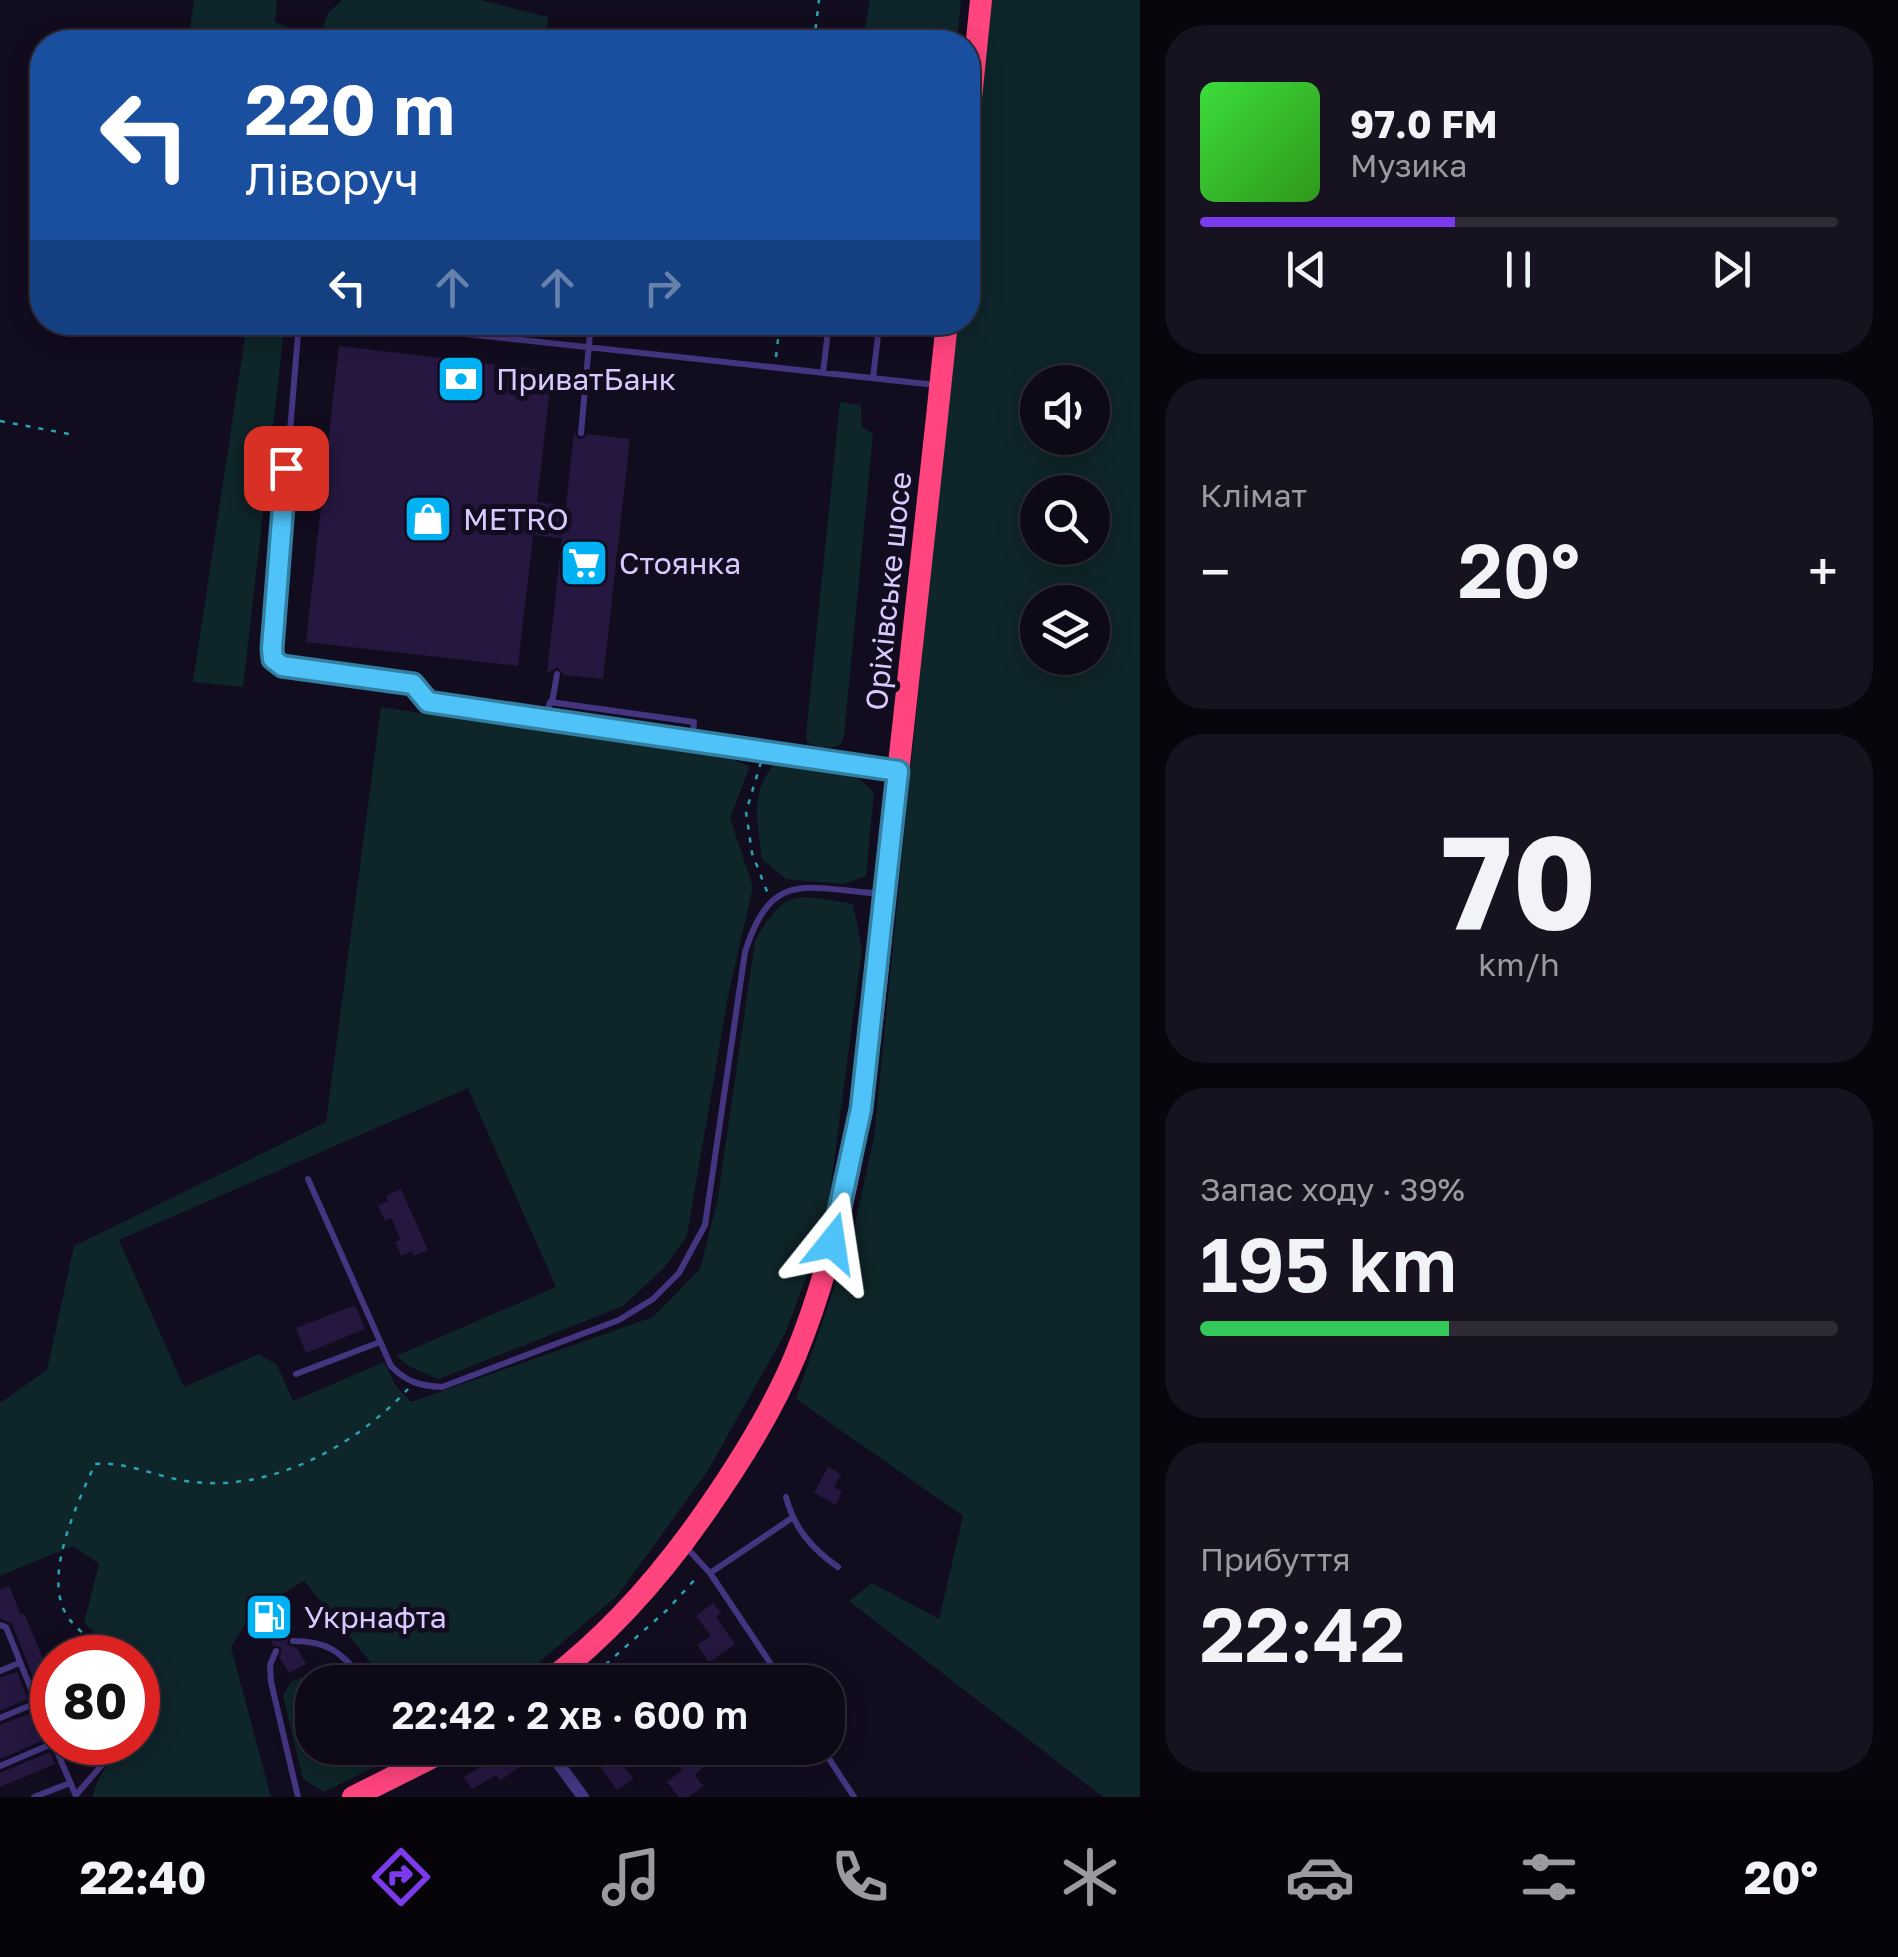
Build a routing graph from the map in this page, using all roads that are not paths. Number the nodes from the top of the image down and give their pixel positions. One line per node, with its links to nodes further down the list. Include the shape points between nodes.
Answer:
1 (981, 0): 2 (highway)
2 (978, 30)
3 (298, 335): 16 (lane, via 273,659 282,666 413,684 428,702)
4 (468, 335): 9 (lane)
5 (591, 335): 9 (lane)
6 (827, 335): 10 (lane)
7 (878, 335): 11 (lane)
8 (946, 335): 12 (highway, Оріхівське шосе)
9 (590, 349): 10 (lane); 13 (lane)
10 (823, 373): 11 (lane)
11 (872, 378): 12 (lane)
12 (940, 386): 18 (highway, Оріхівське шосе)
13 (581, 433)
14 (557, 674): 15 (lane)
15 (552, 704): 16 (lane); 17 (lane, via 694,722)
16 (546, 719): 17 (lane)
17 (692, 741): 18 (lane)
18 (898, 771): 19 (highway, Оріхівське шосе)
19 (884, 894): 21 (lane, via 786,890 754,923 704,1225 679,1273 653,1299 619,1320 442,1387 400,1376); 25 (highway, Оріхівське шосе, via 861,1109 816,1296 772,1406)
20 (308, 1178): 21 (lane)
21 (380, 1342): 22 (lane)
22 (296, 1374)
23 (786, 1497): 24 (lane)
24 (792, 1518): 26 (lane, via 817,1552); 27 (lane)
25 (683, 1544): 27 (lane); 33 (highway, Оріхівське шосе, via 616,1623)
26 (838, 1567)
27 (708, 1570): 34 (lane)
28 (0, 1624): 31 (lane)
29 (293, 1641): 32 (lane, via 337,1650)
30 (276, 1650): 49 (lane, via 271,1682)
31 (20, 1663): 35 (lane); 36 (lane)
32 (351, 1665)
33 (567, 1665)
34 (773, 1665)
35 (0, 1671)
36 (30, 1687)
37 (30, 1705): 38 (lane)
38 (0, 1718)
39 (30, 1752): 45 (lane)
40 (63, 1765): 46 (lane)
41 (103, 1765): 47 (lane)
42 (411, 1765): 50 (highway)
43 (559, 1765): 51 (street)
44 (833, 1765): 52 (lane)
45 (0, 1766)
46 (70, 1782): 47 (lane); 48 (lane)
47 (76, 1796)
48 (34, 1797)
49 (298, 1797)
50 (353, 1797)
51 (583, 1797)
52 (854, 1797)

